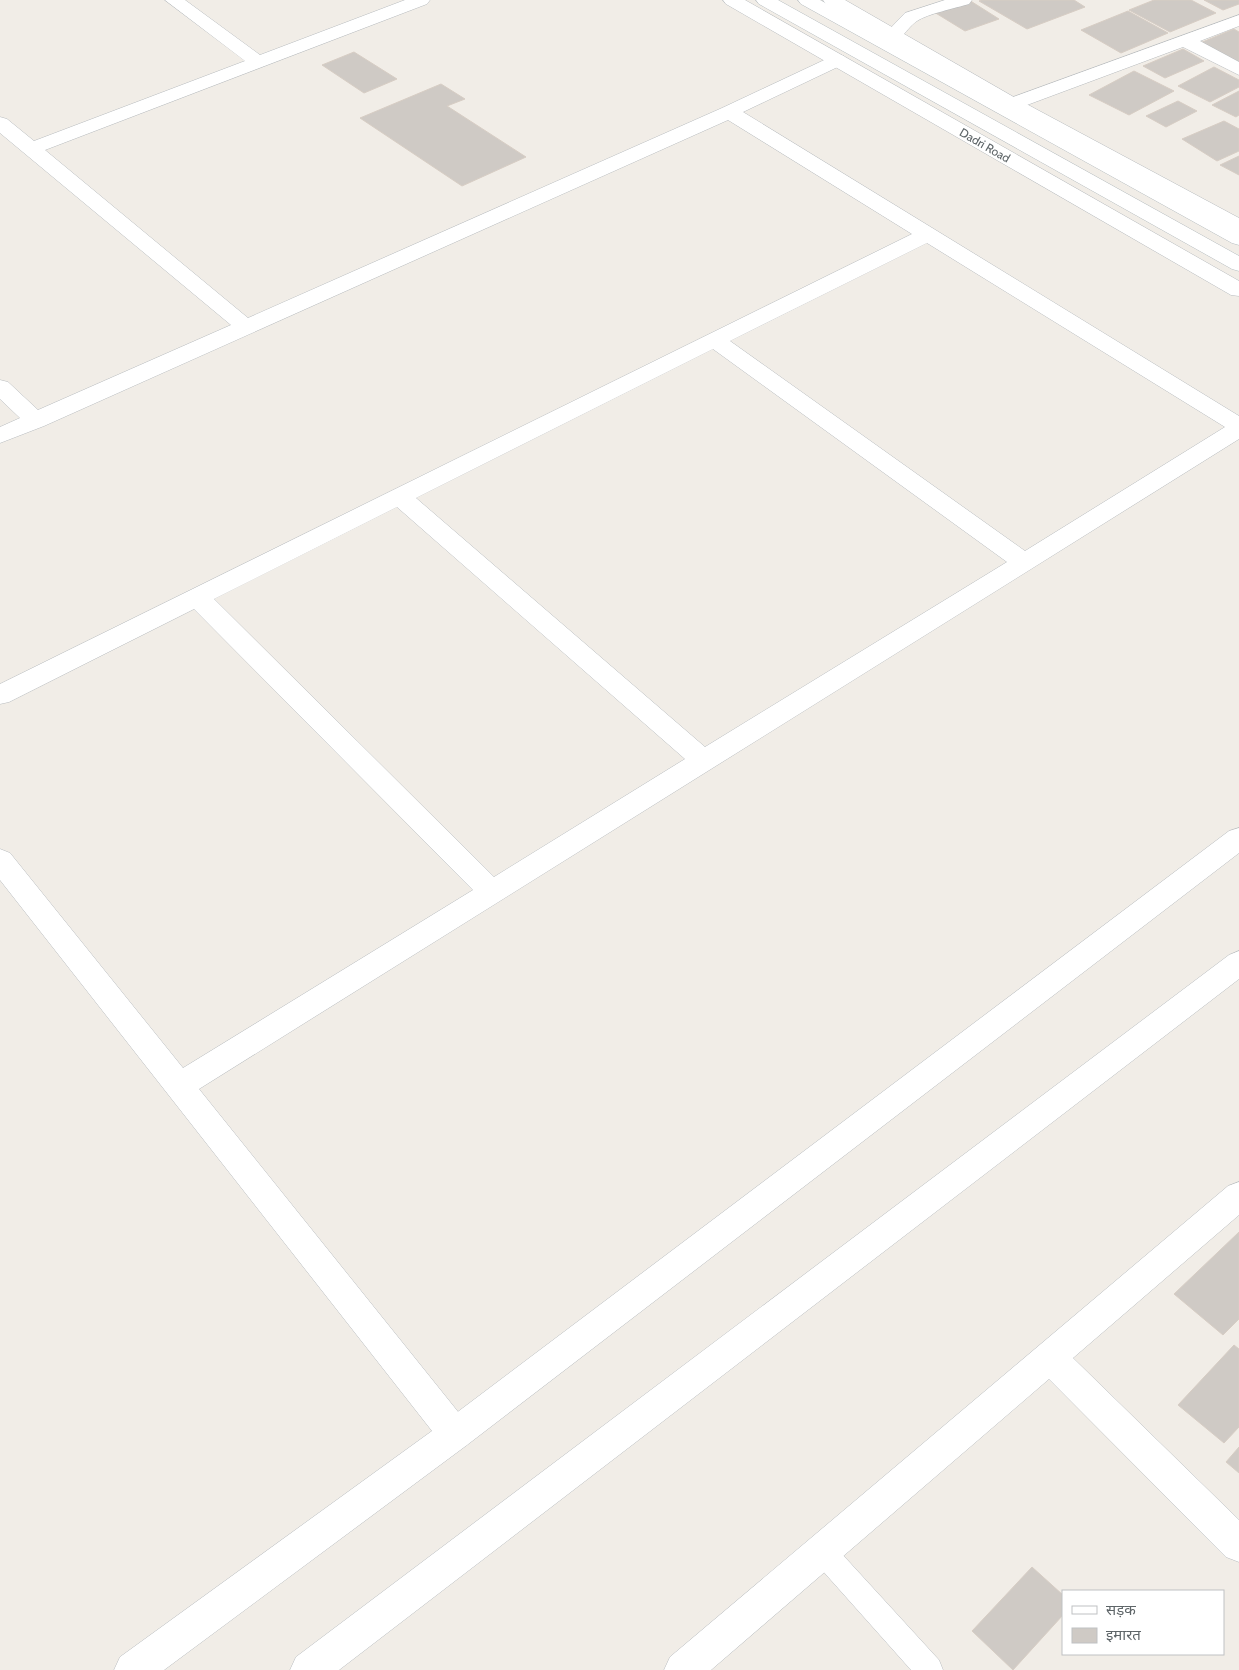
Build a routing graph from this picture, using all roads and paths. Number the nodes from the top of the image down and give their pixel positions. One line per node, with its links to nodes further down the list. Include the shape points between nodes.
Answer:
1 (174, 0): 12 (street)
2 (421, 0): 12 (street)
3 (732, 0): 11 (street, Dadri Road)
4 (765, 0): 21 (street)
5 (807, 0): 20 (street)
6 (832, 0): 9 (street)
7 (963, 0): 9 (street, via 911,17)
8 (1239, 20): 10 (street)
9 (892, 36): 14 (street)
10 (1184, 40): 13 (street); 14 (street)
11 (837, 60): 15 (street); 22 (street, Dadri Road)
12 (258, 62): 17 (street)
13 (1239, 69)
14 (1012, 104): 18 (street)
15 (729, 112): 19 (street); 23 (street)
16 (0, 123): 17 (street)
17 (31, 149): 23 (street)
18 (1239, 226)
19 (928, 234): 24 (street); 27 (street)
20 (1239, 239)
21 (1239, 265)
22 (1239, 290)
23 (246, 327): 26 (street)
24 (714, 340): 29 (street); 30 (street)
25 (0, 387): 26 (street)
26 (36, 420): 28 (street)
27 (1239, 427): 30 (street)
28 (0, 436)
29 (400, 496): 31 (street); 33 (street)
30 (1024, 562): 33 (street)
31 (197, 597): 32 (street); 36 (street)
32 (0, 695)
33 (704, 761): 36 (street)
34 (1239, 838): 41 (street)
35 (0, 860): 38 (street)
36 (492, 892): 38 (street)
37 (1239, 963): 45 (street)
38 (179, 1086): 41 (street)
39 (1239, 1196): 40 (street)
40 (1049, 1357): 42 (street); 43 (street)
41 (455, 1434): 44 (street)
42 (1239, 1545)
43 (822, 1551): 46 (street); 47 (lane)
44 (133, 1670)
45 (309, 1670)
46 (683, 1670)
47 (929, 1670)

